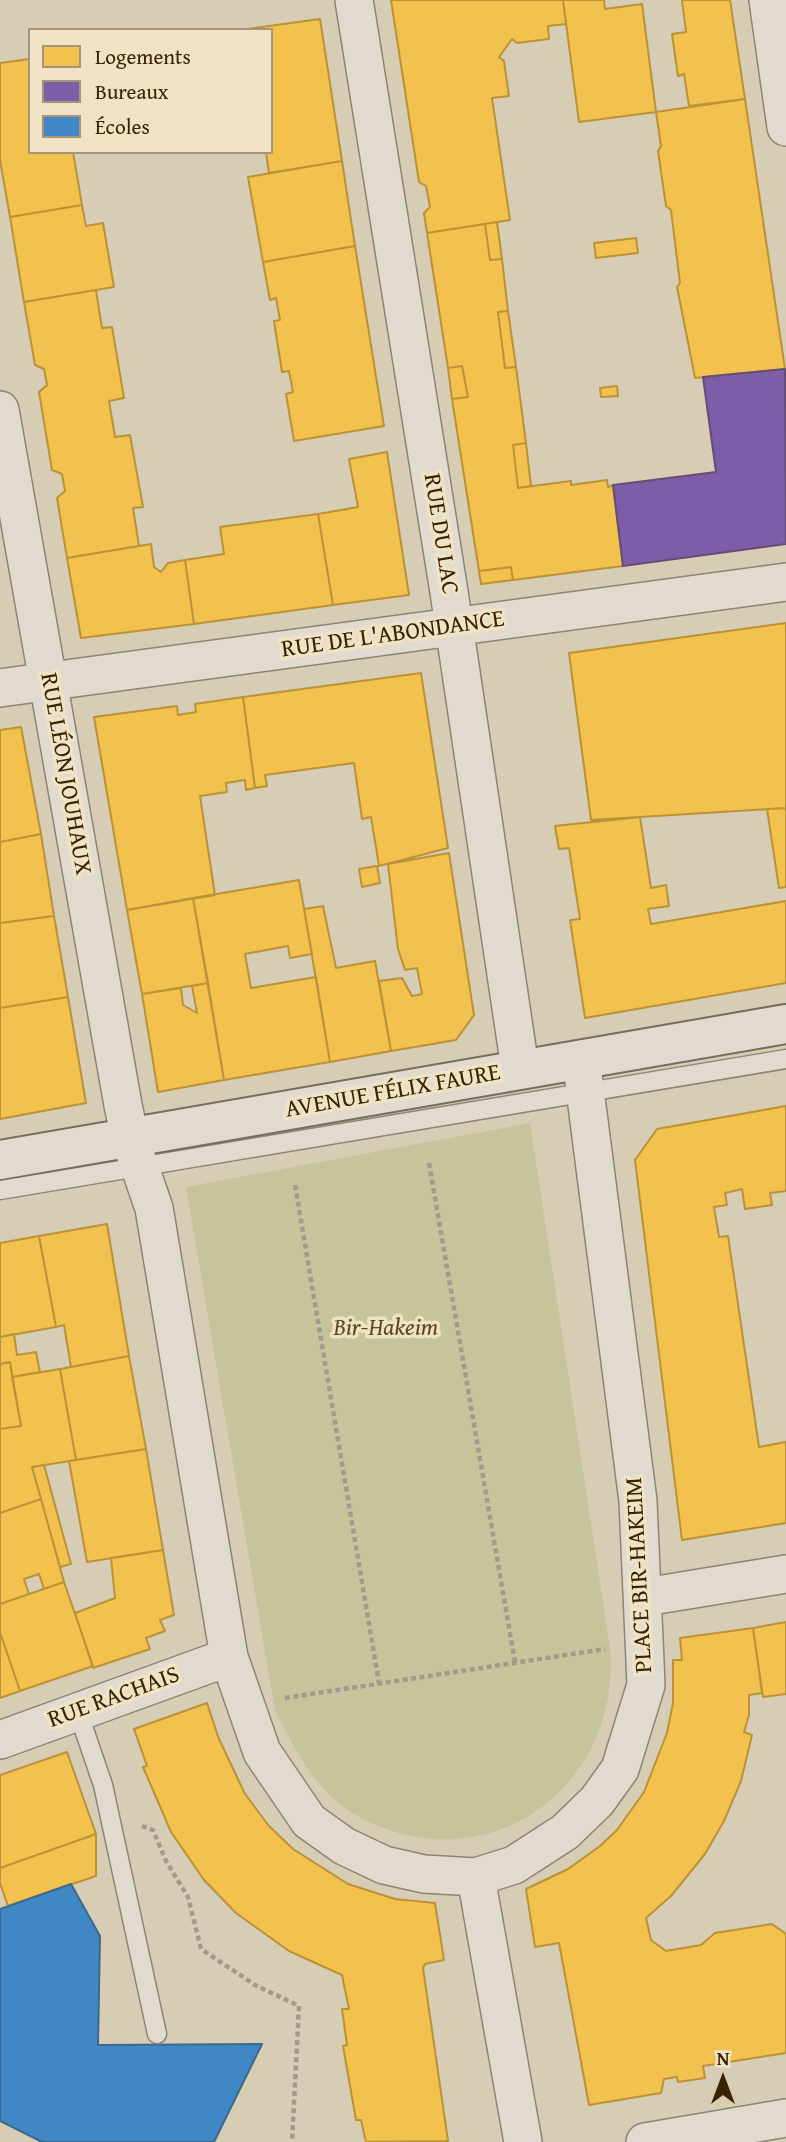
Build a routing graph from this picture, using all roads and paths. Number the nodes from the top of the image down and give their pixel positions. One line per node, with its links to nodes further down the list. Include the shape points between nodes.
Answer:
1 (354, 0): 6 (street, RUE DU LAC)
2 (768, 0): 3 (street)
3 (786, 127)
4 (0, 410): 7 (street, RUE LÉON JOUHAUX)
5 (786, 582): 6 (street, RUE DE L'ABONDANCE)
6 (454, 626): 7 (street, RUE DE L'ABONDANCE); 11 (street, RUE DU LAC)
7 (49, 681): 8 (street, RUE DE L'ABONDANCE); 13 (street, RUE LÉON JOUHAUX)
8 (0, 688)
9 (786, 1024): 12 (main road, AVENUE FÉLIX FAURE)
10 (786, 1059): 12 (lane, AVENUE FÉLIX FAURE)
11 (520, 1068): 12 (main road, AVENUE FÉLIX FAURE); 13 (main road, AVENUE FÉLIX FAURE)
12 (584, 1075): 13 (lane, AVENUE FÉLIX FAURE); 19 (street, PLACE BIR-HAKEIM, via 638,1501)
13 (135, 1153): 14 (main road, AVENUE FÉLIX FAURE); 17 (lane, AVENUE FÉLIX FAURE); 21 (street, PLACE BIR-HAKEIM, via 154,1208)
14 (0, 1160)
15 (429, 1163): 22 (path)
16 (295, 1185): 23 (path)
17 (0, 1190)
18 (786, 1574): 19 (street)
19 (645, 1597): 28 (street, PLACE BIR-HAKEIM, via 646,1685 620,1769 597,1801 565,1832 514,1865)
20 (610, 1648): 22 (path)
21 (229, 1657): 25 (street, RUE RACHAIS); 28 (street, PLACE BIR-HAKEIM, via 262,1752 309,1821 344,1846 384,1865 424,1874)
22 (515, 1662): 23 (path)
23 (379, 1683): 24 (path)
24 (274, 1699)
25 (79, 1712): 26 (street, RUE RACHAIS); 29 (lane, via 103,1786)
26 (0, 1740)
27 (153, 1830): 31 (path, via 188,1897 201,1949 255,1985 299,2006)
28 (476, 1877): 32 (street)
29 (157, 2034)
30 (786, 2118): 33 (street)
31 (292, 2142)
32 (523, 2142)
33 (645, 2142)

